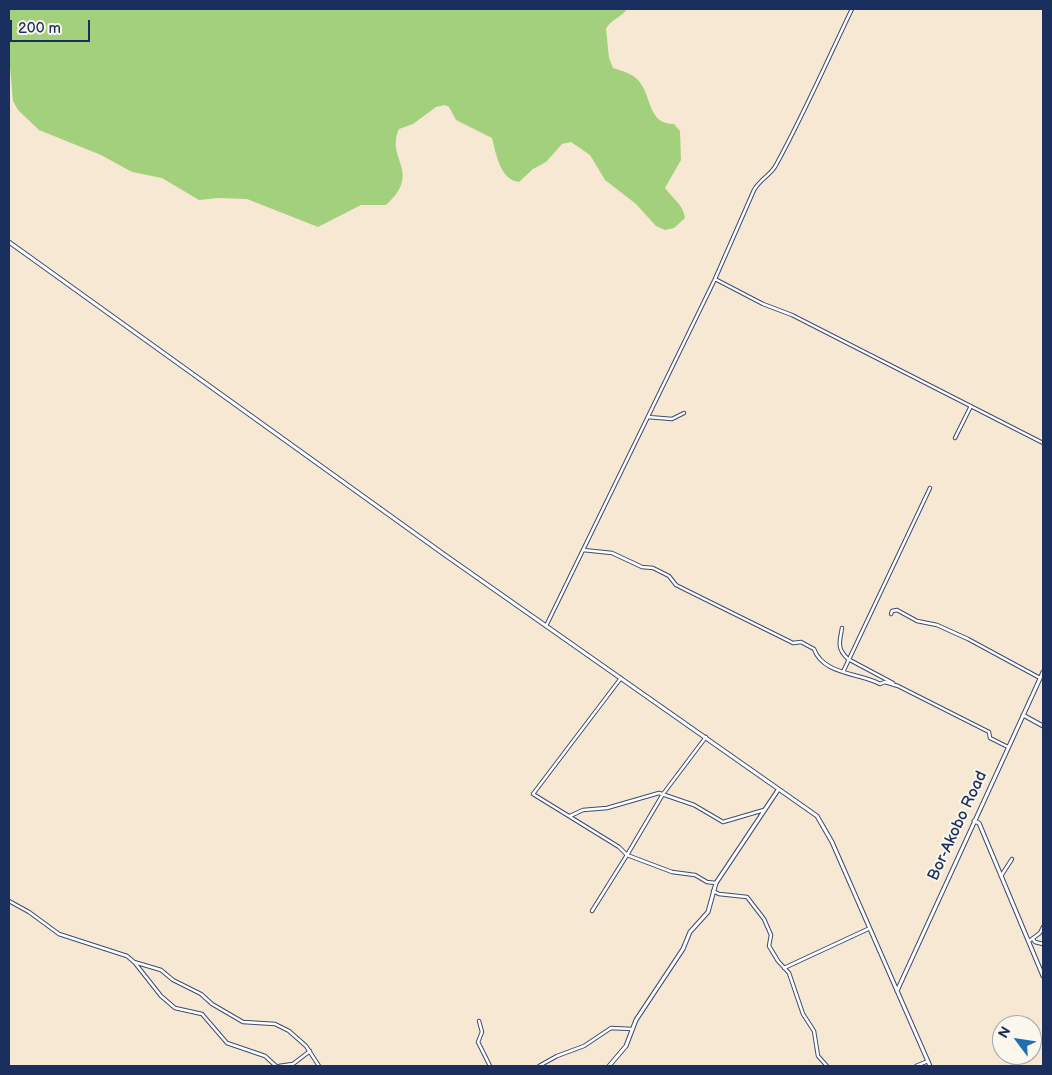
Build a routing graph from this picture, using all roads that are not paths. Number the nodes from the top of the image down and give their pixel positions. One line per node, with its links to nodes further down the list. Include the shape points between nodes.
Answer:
1 (852, 9): 3 (street, via 773,171 762,178 754,190)
2 (9, 242): 12 (street)
3 (715, 279): 4 (street); 6 (street)
4 (971, 406): 7 (street); 8 (street)
5 (684, 413): 6 (street, via 672,419)
6 (647, 417): 10 (street)
7 (955, 438)
8 (1043, 443)
9 (930, 488): 14 (street)
10 (583, 550): 12 (street); 15 (street, via 612,553 642,567 653,568 669,576 676,585 793,643 800,642 814,649 833,669)
11 (891, 614): 18 (street, via 897,610 917,621 937,625)
12 (546, 626): 17 (street)
13 (842, 628): 14 (street, via 838,646)
14 (848, 659): 15 (street); 19 (street)
15 (843, 672): 19 (street, via 880,684 885,682)
16 (1043, 672): 18 (street, Bor-Akobo Road)
17 (622, 678): 22 (street); 27 (street, via 533,794)
18 (1040, 678): 20 (street, Bor-Akobo Road)
19 (898, 686): 23 (street, via 976,724 989,732 990,738)
20 (1023, 715): 21 (street); 23 (street, Bor-Akobo Road)
21 (1043, 726)
22 (706, 738): 24 (street); 25 (street)
23 (1008, 747): 28 (street, Bor-Akobo Road)
24 (778, 790): 26 (street); 37 (street, via 811,812 825,827)
25 (662, 794): 26 (street, via 723,822); 27 (street); 29 (street)
26 (765, 810): 32 (street)
27 (568, 816): 29 (street)
28 (974, 821): 31 (street, via 979,823); 43 (street, Bor-Akobo Road)
29 (627, 855): 32 (street, via 672,872 696,875); 35 (street)
30 (1012, 859): 31 (street)
31 (1000, 877): 38 (street)
32 (716, 883): 33 (street)
33 (713, 892): 41 (street, via 751,900 771,935 769,946); 45 (street, via 708,912 690,932 683,949 651,995)
34 (9, 901): 40 (street, via 59,934 127,956)
35 (592, 911)
36 (1043, 927): 38 (street)
37 (868, 929): 41 (street); 43 (street)
38 (1031, 940): 39 (street); 42 (street)
39 (1043, 944)
40 (134, 962): 46 (street, via 161,970 243,1022 274,1024 289,1031); 48 (street, via 175,1008 202,1014 227,1043 265,1056)
41 (784, 968): 53 (street, via 789,972 803,1014 814,1031 818,1056)
42 (1043, 976)
43 (897, 992): 47 (street)
44 (479, 1021): 50 (street, via 482,1032 478,1042)
45 (633, 1029): 51 (street, via 611,1028 584,1046); 52 (street, via 626,1046)
46 (310, 1050): 48 (street, via 294,1064); 49 (street)
47 (928, 1060): 54 (street); 55 (street)
48 (277, 1066)
49 (319, 1066)
50 (490, 1066)
51 (539, 1066)
52 (609, 1066)
53 (827, 1066)
54 (916, 1066)
55 (930, 1066)

